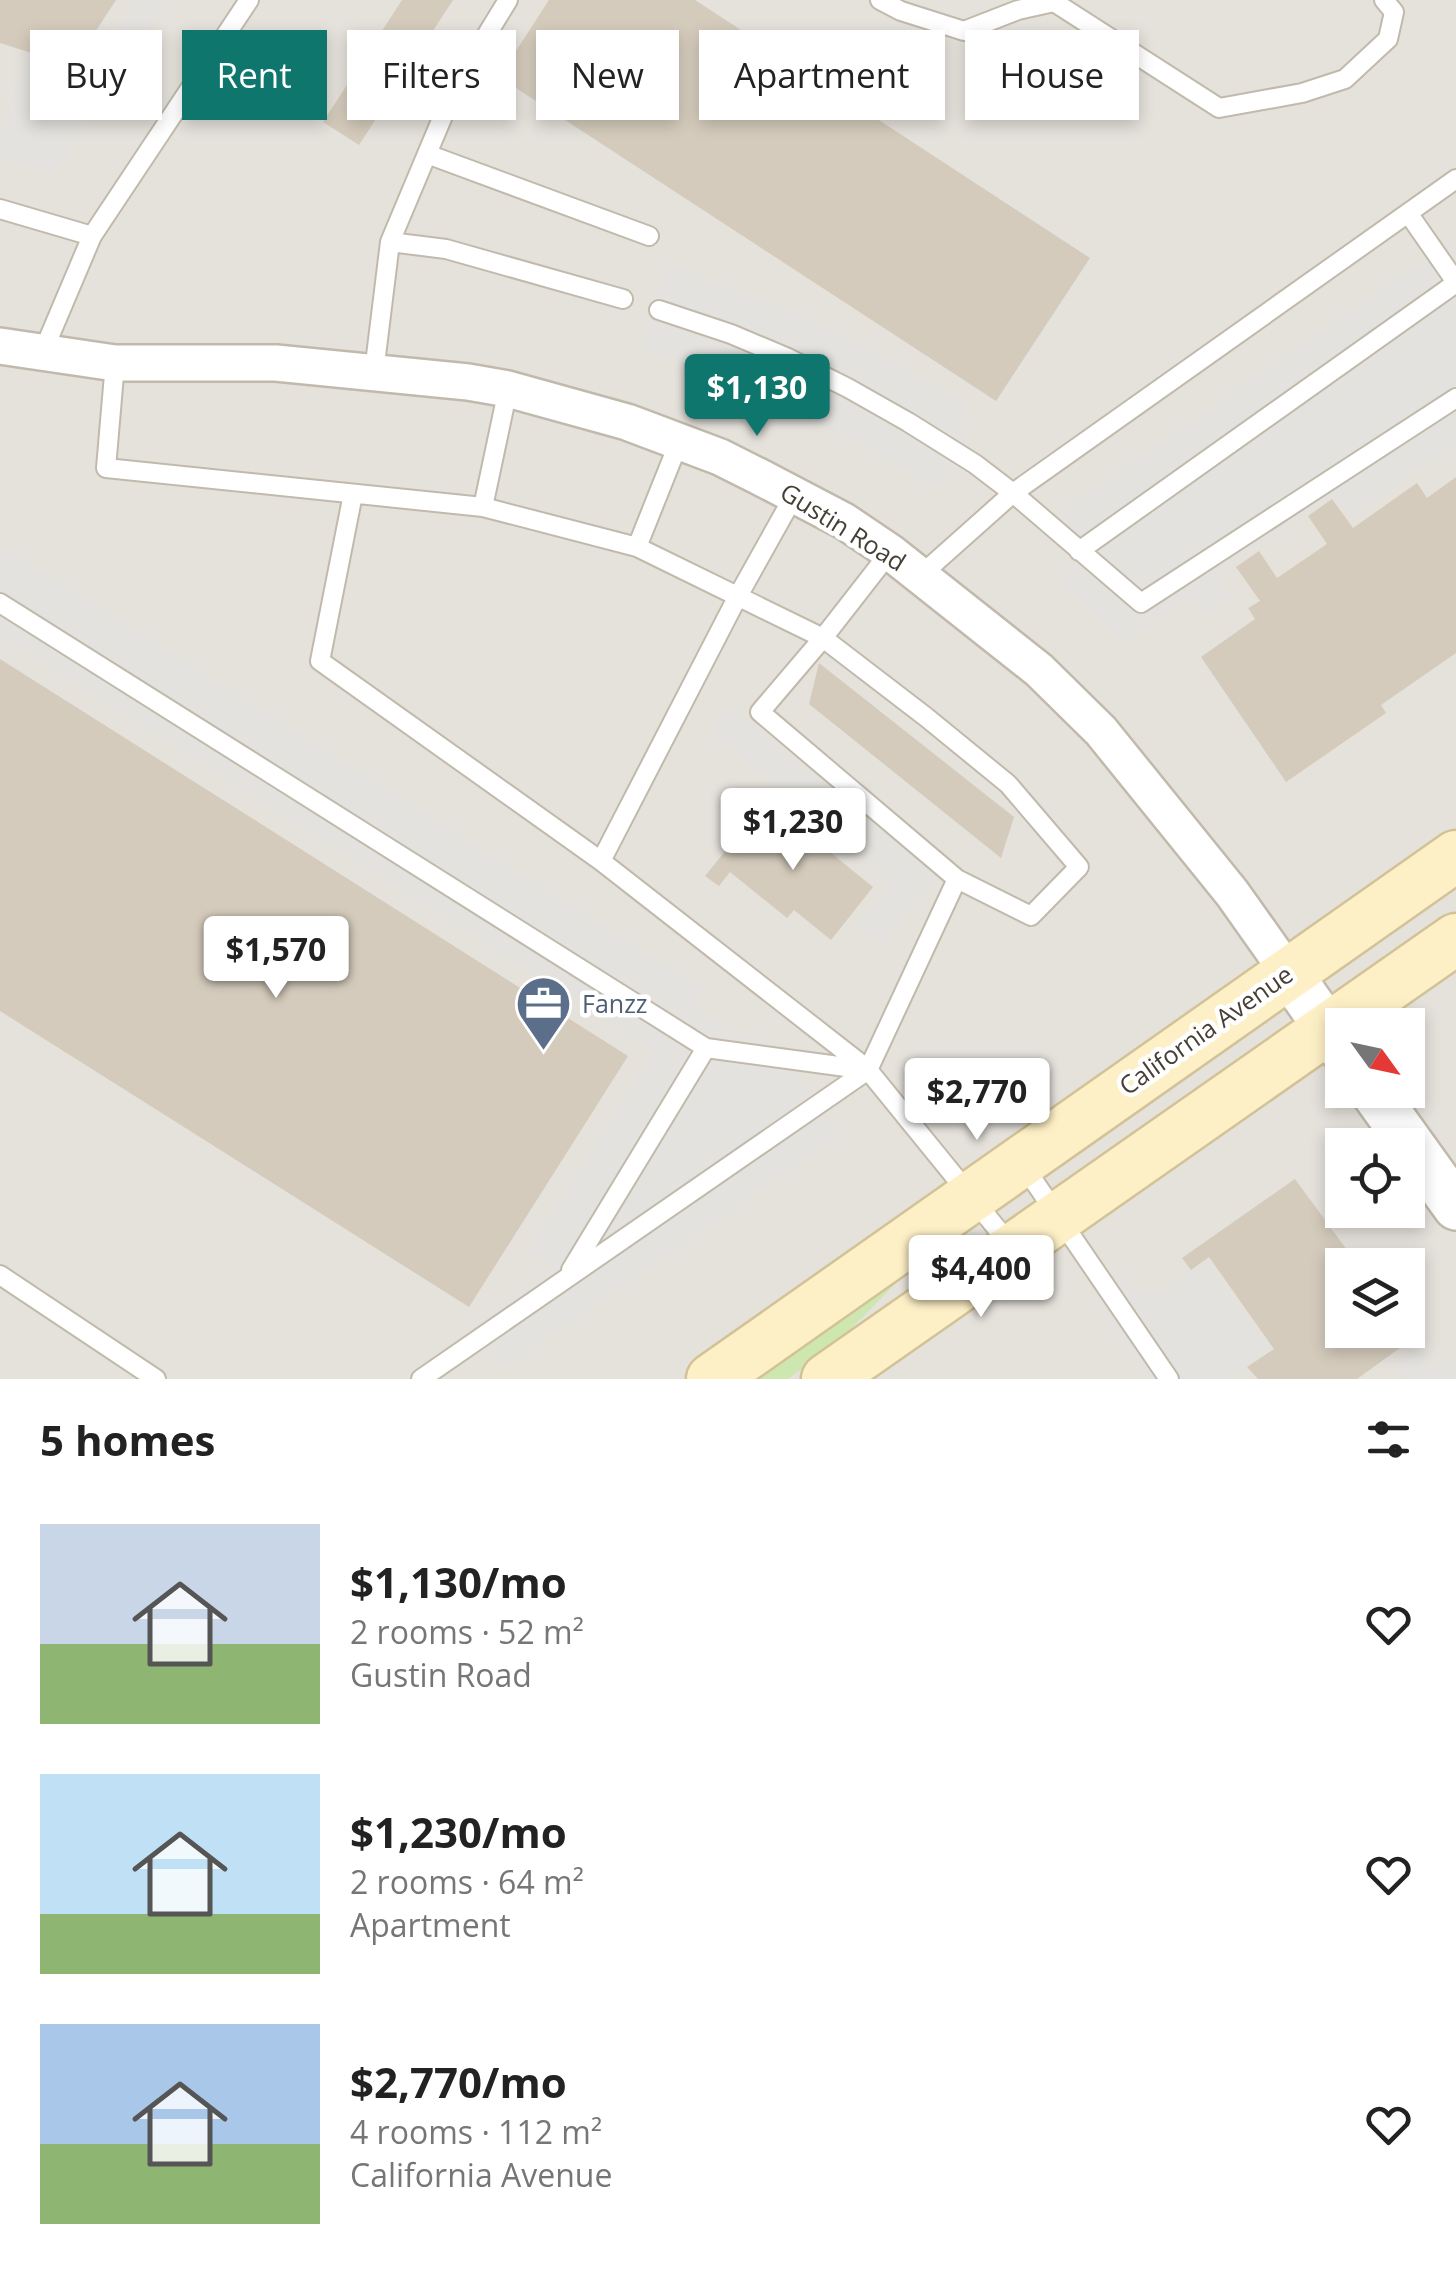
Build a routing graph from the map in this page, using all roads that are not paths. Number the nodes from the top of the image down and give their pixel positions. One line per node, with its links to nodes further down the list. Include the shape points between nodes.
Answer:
1 (249, 0): 9 (lane)
2 (508, 0): 5 (lane, via 456,85)
3 (880, 0): 4 (lane, via 964,32 1054,2 1220,108 1345,80 1388,40 1394,12)
4 (1384, 0)
5 (427, 154): 10 (lane); 11 (lane)
6 (1456, 179): 8 (lane)
7 (0, 209): 9 (lane)
8 (1408, 213): 12 (lane); 22 (lane)
9 (92, 236): 16 (lane)
10 (649, 236)
11 (390, 242): 13 (lane, via 446,249); 18 (lane)
12 (1456, 283): 27 (lane)
13 (623, 298)
14 (659, 310): 22 (lane, via 731,334 848,388)
15 (0, 346): 16 (street, Gustin Road)
16 (42, 354): 17 (street, Gustin Road)
17 (115, 363): 18 (street, Gustin Road, via 276,363); 23 (lane, via 106,468)
18 (374, 372): 19 (street, Gustin Road)
19 (508, 389): 21 (street, Gustin Road); 25 (lane)
20 (1456, 398): 27 (lane, via 1141,602)
21 (680, 442): 24 (street, Gustin Road); 26 (lane)
22 (1013, 493): 27 (lane); 29 (lane)
23 (353, 494): 25 (lane); 34 (lane, via 320,661)
24 (795, 494): 28 (street, Gustin Road); 30 (lane)
25 (483, 507): 26 (lane)
26 (637, 548): 30 (lane)
27 (1079, 551)
28 (890, 552): 29 (street, Gustin Road); 32 (lane)
29 (920, 575): 37 (street, Gustin Road, via 1039,670 1101,731)
30 (738, 596): 32 (lane); 34 (lane)
31 (0, 603): 41 (lane)
32 (823, 638): 35 (lane, via 760,712); 35 (lane, via 1008,784 1079,867 1031,916)
33 (1456, 856): 37 (main road, California Avenue)
34 (601, 860): 42 (lane)
35 (958, 879): 42 (lane)
36 (1456, 939): 38 (main road)
37 (1288, 972): 39 (street); 44 (main road, California Avenue)
38 (1373, 1008)
39 (1325, 1025)
40 (1325, 1045): 47 (main road)
41 (706, 1048): 42 (lane); 50 (lane)
42 (868, 1070): 45 (lane); 50 (lane)
43 (1385, 1108): 46 (street)
44 (1020, 1162): 45 (main road, California Avenue); 47 (lane)
45 (972, 1196): 48 (lane); 53 (main road, California Avenue)
46 (1456, 1207)
47 (1060, 1216): 48 (main road); 55 (lane)
48 (1013, 1249): 54 (main road)
49 (0, 1275): 51 (lane)
50 (566, 1278): 52 (lane)
51 (156, 1379)
52 (421, 1379)
53 (712, 1379)
54 (827, 1379)
55 (1169, 1379)

